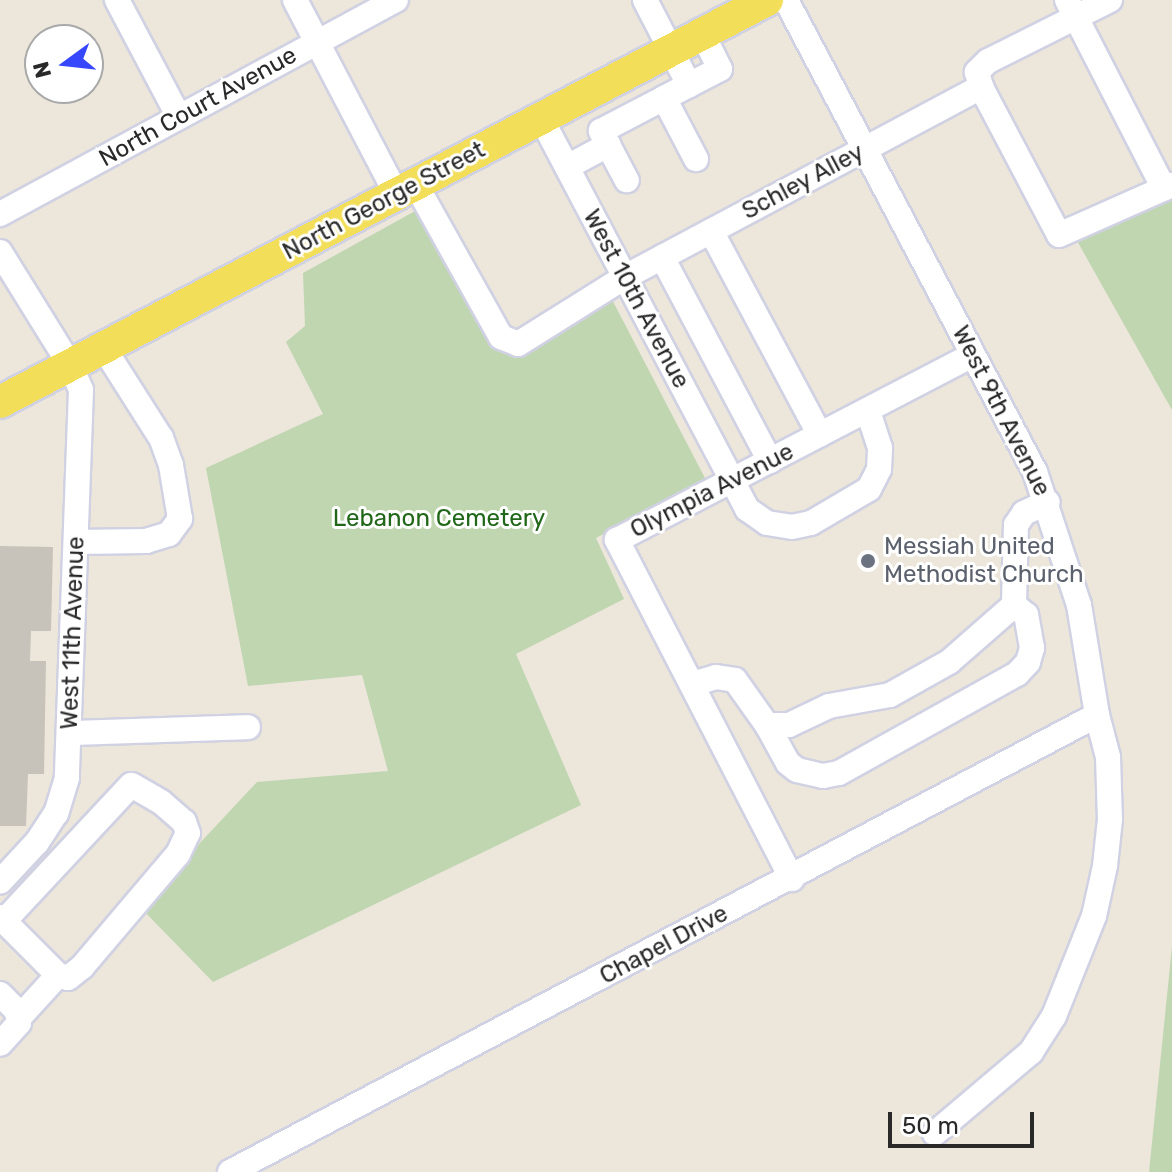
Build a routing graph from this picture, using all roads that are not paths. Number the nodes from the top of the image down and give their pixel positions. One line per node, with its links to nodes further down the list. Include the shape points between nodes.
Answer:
1 (117, 0): 18 (street)
2 (295, 0): 11 (street)
3 (396, 0): 11 (street, North Court Avenue)
4 (645, 0): 12 (street)
5 (767, 0): 8 (main road, North George Street)
6 (786, 0): 21 (street, West 9th Avenue)
7 (1110, 0): 9 (street)
8 (731, 8): 10 (main road, North George Street)
9 (1071, 9): 15 (street, via 988,61 977,72); 25 (street)
10 (702, 33): 12 (main road, North George Street); 14 (street, via 720,69)
11 (317, 41): 18 (street, North Court Avenue); 26 (street)
12 (670, 49): 13 (main road, North George Street); 14 (street)
13 (629, 71): 16 (main road, North George Street); 17 (street)
14 (689, 85): 17 (street)
15 (981, 87): 21 (street, Schley Alley); 25 (street, via 1059,235)
16 (583, 96): 19 (main road, North George Street); 20 (street)
17 (656, 103): 20 (street); 22 (street)
18 (179, 117): 27 (street, North Court Avenue)
19 (541, 118): 23 (street, West 10th Avenue); 26 (main road, North George Street)
20 (605, 138): 23 (street); 24 (street)
21 (865, 148): 28 (street, Schley Alley); 34 (street, West 9th Avenue)
22 (696, 159)
23 (567, 167): 31 (street, West 10th Avenue)
24 (627, 180)
25 (1168, 187)
26 (407, 190): 31 (street, Schley Alley, via 501,337 518,344); 33 (main road, North George Street)
27 (0, 214)
28 (711, 231): 30 (street, Schley Alley); 38 (street)
29 (0, 252): 32 (street, West 11th Avenue)
30 (662, 257): 31 (street, Schley Alley); 39 (street)
31 (625, 277): 40 (street, West 10th Avenue)
32 (8, 283): 35 (street, West 11th Avenue)
33 (103, 347): 35 (main road, North George Street); 42 (street, via 161,438 180,519 169,534 146,541)
34 (973, 355): 37 (street, Olympia Avenue); 41 (street, West 9th Avenue)
35 (70, 365): 36 (main road, North George Street); 42 (street, West 11th Avenue, via 81,390)
36 (0, 402)
37 (868, 410): 38 (street, Olympia Avenue); 40 (street, West 10th Avenue, via 880,448 879,469 869,489 811,523 767,523 747,509)
38 (820, 435): 39 (street, Olympia Avenue)
39 (770, 461): 40 (street, Olympia Avenue)
40 (732, 481): 44 (street, Olympia Avenue, via 617,540)
41 (1048, 502): 43 (street, via 1024,513 1016,525); 45 (street, West 9th Avenue, via 1079,605)
42 (76, 542): 48 (street, West 11th Avenue)
43 (1014, 605): 46 (street, via 949,662 890,695 829,706 789,725); 46 (street, via 1026,615 1032,648 1017,674 839,773 823,776 797,770)
44 (692, 684): 46 (street, via 716,677 735,680); 49 (street, Olympia Avenue)
45 (1097, 715): 49 (street, Chapel Drive); 56 (street, West 9th Avenue, via 1108,757 1110,819 1094,916 1054,1016 1031,1052)
46 (767, 725)
47 (248, 727): 48 (street)
48 (70, 733): 50 (street, West 11th Avenue, via 67,778 56,813)
49 (792, 879): 57 (street, Chapel Drive)
50 (0, 882)
51 (2, 919): 52 (street); 52 (street, via 131,785 184,822 186,844 76,973 68,978)
52 (58, 975): 54 (street)
53 (0, 994): 54 (street)
54 (18, 1019): 55 (street)
55 (0, 1044)
56 (935, 1133)
57 (230, 1172)

